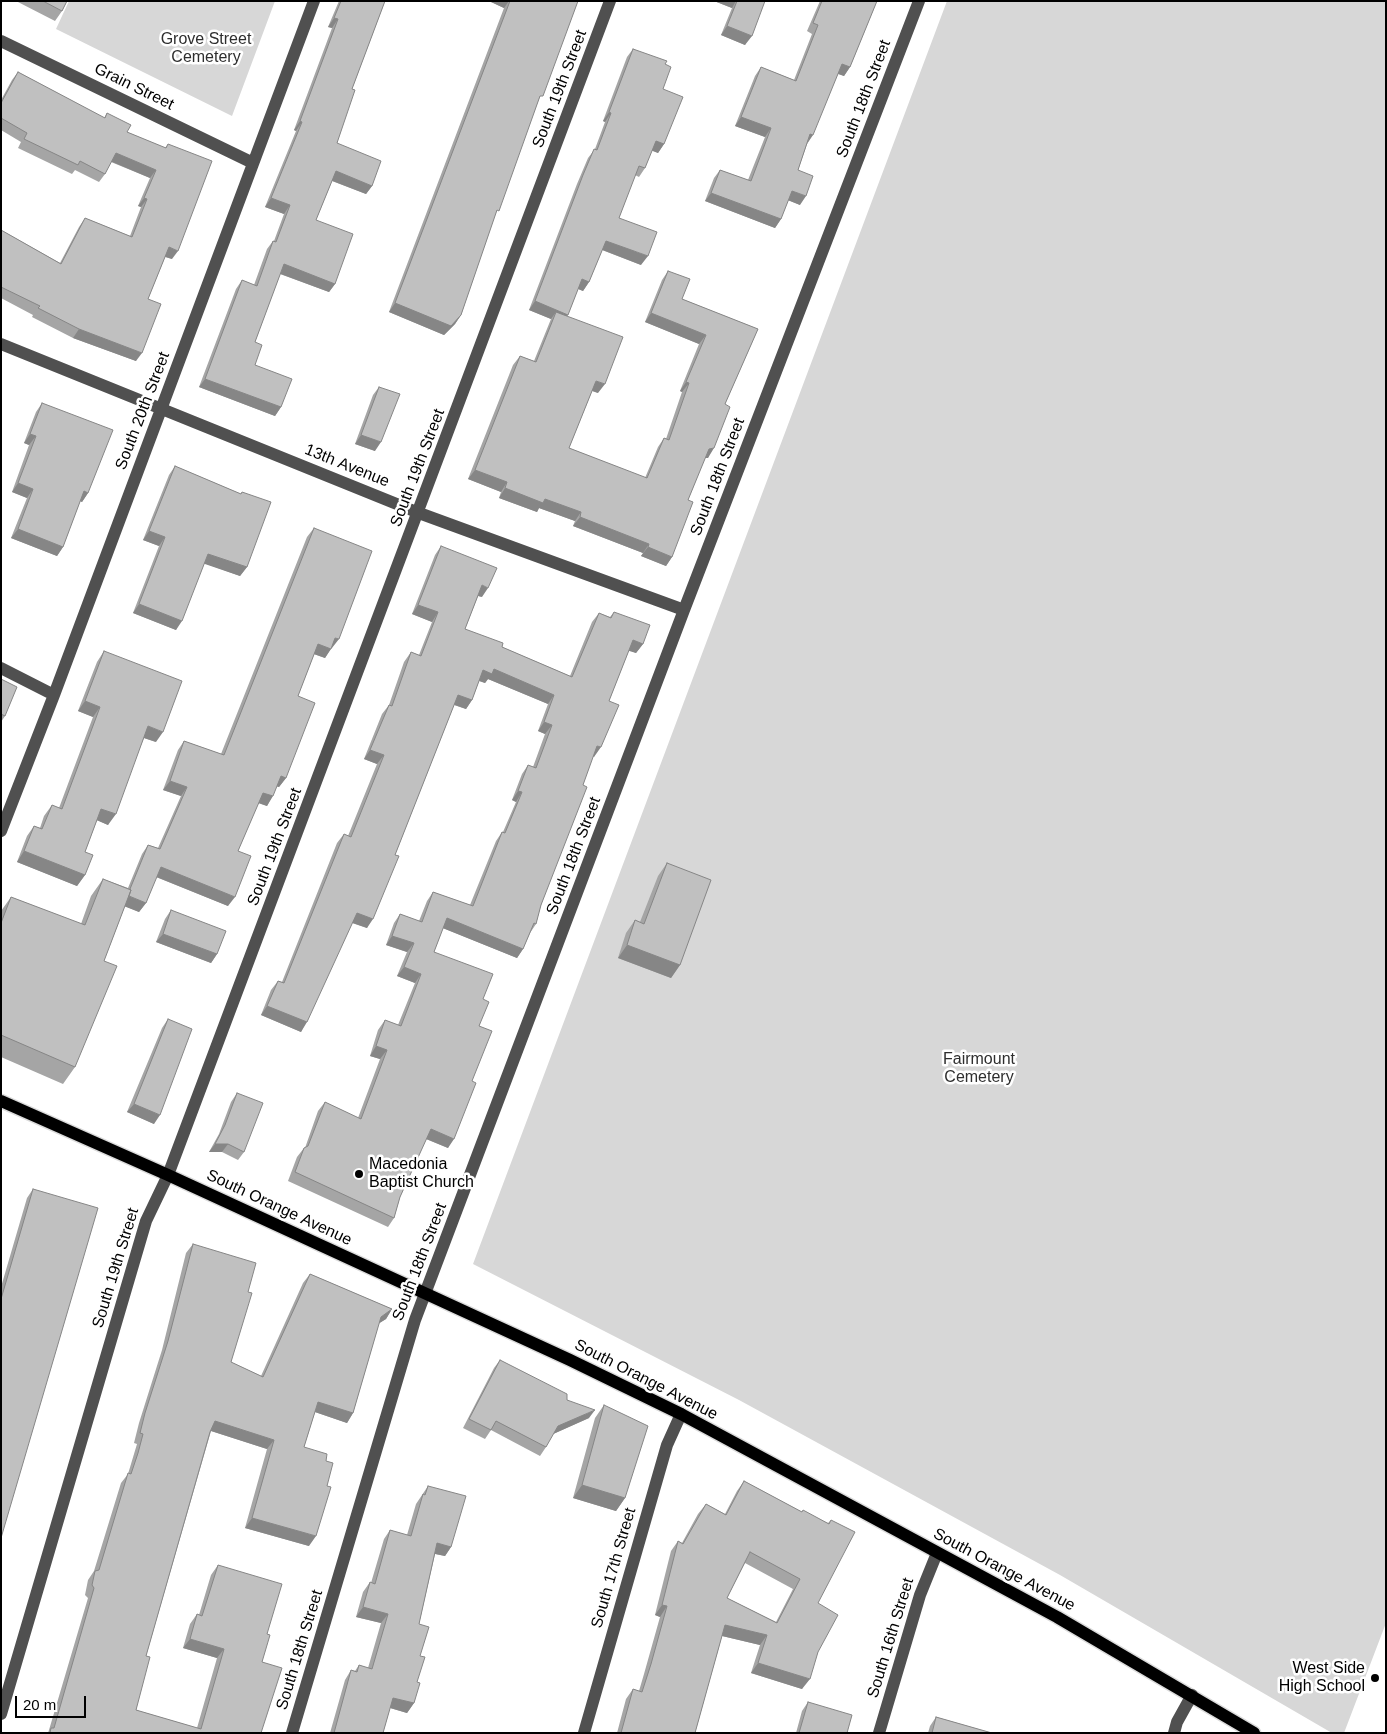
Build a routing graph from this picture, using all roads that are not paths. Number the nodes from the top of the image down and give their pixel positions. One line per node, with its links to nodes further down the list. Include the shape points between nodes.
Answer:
1 (314, 1): 5 (street, South 20th Street)
2 (610, 1): 8 (street, South 19th Street)
3 (919, 1): 9 (street, South 18th Street)
4 (1, 41): 5 (street, Grain Street)
5 (253, 163): 7 (street, South 20th Street)
6 (1, 344): 7 (street, 13th Avenue)
7 (162, 409): 8 (street, 13th Avenue); 11 (street, South 20th Street)
8 (418, 513): 9 (street, 13th Avenue); 14 (street, South 19th Street)
9 (684, 610): 15 (street, South 18th Street)
10 (1, 668): 11 (street)
11 (54, 695): 12 (street, South 20th Street)
12 (1, 831)
13 (1, 1101): 14 (main road, South Orange Avenue)
14 (168, 1174): 15 (main road, South Orange Avenue); 19 (street, South 19th Street, via 146,1221)
15 (426, 1293): 16 (main road, South Orange Avenue); 20 (street, South 18th Street, via 415,1320)
16 (681, 1414): 17 (main road, South Orange Avenue); 21 (street, South 17th Street, via 667,1445)
17 (937, 1553): 18 (main road, South Orange Avenue); 22 (street, South 16th Street, via 920,1595)
18 (1192, 1695): 23 (street); 24 (main road, South Orange Avenue)
19 (1, 1714)
20 (292, 1733)
21 (584, 1733)
22 (879, 1733)
23 (1174, 1733)
24 (1254, 1733)

